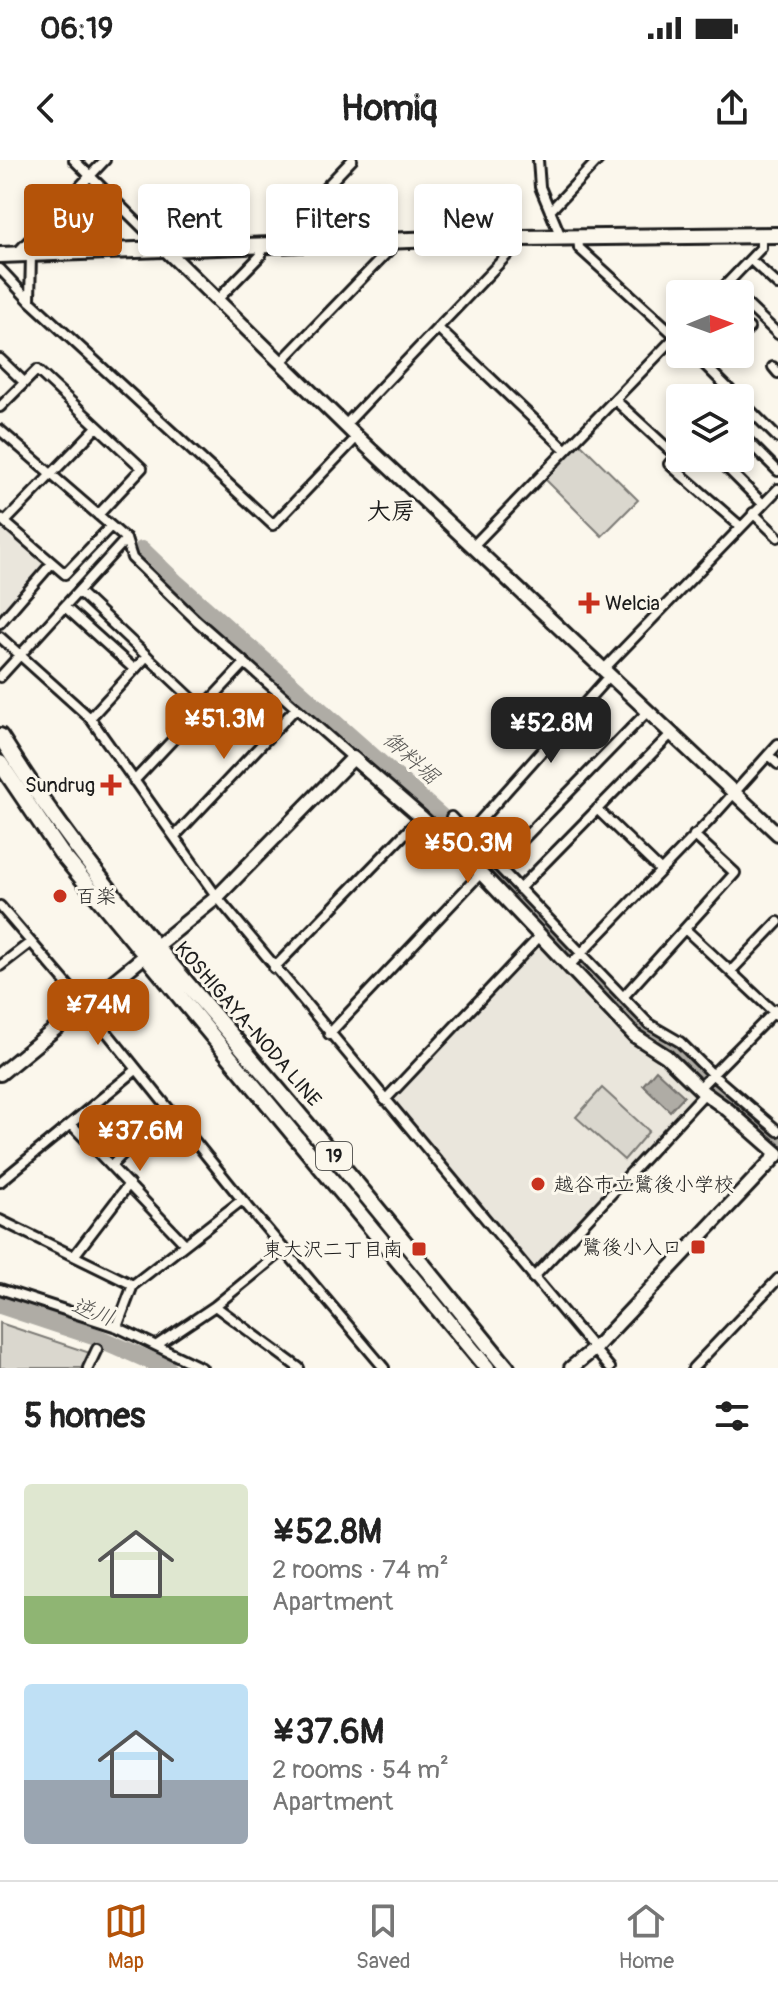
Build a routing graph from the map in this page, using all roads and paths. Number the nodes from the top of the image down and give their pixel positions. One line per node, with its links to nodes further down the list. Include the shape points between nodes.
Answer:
1 (74, 160): 6 (street)
2 (105, 160): 6 (street)
3 (352, 160): 7 (street)
4 (538, 160): 8 (street, via 540,187)
5 (598, 160): 8 (street)
6 (90, 175): 9 (street); 17 (street)
7 (329, 184)
8 (550, 211): 11 (street)
9 (138, 223)
10 (773, 232): 12 (main road); 22 (street)
11 (561, 237): 12 (main road); 13 (main road)
12 (578, 237): 29 (street, via 579,248)
13 (522, 238)
14 (250, 246): 15 (main road)
15 (260, 246): 16 (main road); 26 (street, via 261,255)
16 (266, 246)
17 (8, 255)
18 (31, 256): 27 (street)
19 (168, 256): 26 (street)
20 (383, 256): 34 (street)
21 (506, 256): 30 (street)
22 (751, 260): 24 (street); 25 (street)
23 (0, 269): 27 (street)
24 (732, 280)
25 (778, 285)
26 (218, 299): 34 (street)
27 (30, 301): 44 (street, via 273,525)
28 (754, 311): 31 (street)
29 (666, 325)
30 (439, 329): 41 (street); 47 (street)
31 (778, 334)
32 (666, 349): 38 (street)
33 (0, 359): 36 (street)
34 (282, 361): 41 (street)
35 (708, 368): 37 (street)
36 (24, 382): 39 (street); 42 (street, via 37,370)
37 (724, 384)
38 (615, 400): 47 (street); 57 (street, via 676,456 669,464)
39 (0, 407)
40 (754, 415): 45 (street)
41 (345, 425): 44 (street)
42 (97, 427): 50 (street); 54 (street, via 142,468)
43 (0, 430): 50 (street)
44 (357, 437): 60 (street)
45 (778, 438)
46 (754, 447): 48 (street)
47 (566, 450): 60 (street)
48 (778, 471)
49 (731, 472): 52 (street)
50 (51, 474): 54 (street); 55 (street)
51 (777, 491): 52 (street)
52 (763, 504): 53 (street)
53 (753, 513): 57 (street); 58 (street)
54 (98, 515): 56 (street)
55 (2, 520): 61 (street)
56 (111, 526): 59 (street); 61 (street, via 65,574)
57 (740, 526): 70 (street)
58 (778, 537)
59 (126, 539): 62 (street); 68 (street, via 132,558)
60 (473, 546): 70 (street)
61 (52, 563): 64 (street)
62 (79, 592): 63 (street); 67 (street)
63 (65, 607): 66 (street); 69 (street)
64 (0, 623)
65 (0, 637): 66 (street)
66 (21, 655): 71 (street); 75 (street)
67 (147, 656): 69 (street); 73 (street)
68 (245, 663): 72 (street); 73 (street)
69 (134, 669): 75 (street)
70 (607, 672): 74 (street); 88 (street)
71 (0, 677)
72 (296, 708): 80 (street); 91 (street)
73 (203, 709): 83 (street)
74 (648, 711): 76 (street); 92 (street)
75 (90, 718): 83 (street)
76 (671, 734): 84 (street); 85 (street)
77 (0, 736): 102 (main road, KOSHIGAYA-NODA LINE / 19)
78 (778, 744): 79 (street)
79 (768, 755): 82 (street); 84 (street)
80 (353, 758): 86 (street); 96 (street)
81 (0, 763): 102 (main road, KOSHIGAYA-NODA LINE / 19, via 61,853)
82 (778, 764)
83 (134, 781): 91 (street)
84 (735, 792): 89 (street); 90 (street)
85 (597, 809): 93 (street); 95 (street)
86 (421, 817): 94 (street); 106 (street)
87 (451, 817): 88 (street)
88 (468, 834): 92 (street)
89 (778, 834)
90 (694, 835): 99 (street, via 735,873); 103 (street)
91 (175, 836): 96 (street)
92 (497, 866): 95 (street)
93 (658, 868)
94 (481, 873): 100 (street); 111 (street)
95 (519, 889): 103 (street)
96 (217, 897): 102 (street); 106 (street)
97 (0, 906): 101 (street)
98 (778, 922): 107 (street)
99 (686, 930): 107 (street); 108 (street)
100 (541, 935): 104 (street); 115 (street)
101 (31, 942): 105 (street); 109 (street)
102 (150, 951): 109 (street); 142 (main road, KOSHIGAYA-NODA LINE / 19); 143 (main road, KOSHIGAYA-NODA LINE / 19, via 321,1140)
103 (582, 954): 104 (street); 108 (street)
104 (572, 964): 114 (street, via 635,1036)
105 (0, 966)
106 (274, 968): 111 (street)
107 (731, 971): 110 (street)
108 (624, 996): 114 (street, via 649,1024 680,1042)
109 (85, 1005): 112 (street); 113 (street)
110 (777, 1013): 114 (street)
111 (329, 1034): 115 (street)
112 (136, 1070): 116 (street); 117 (street)
113 (0, 1074)
114 (707, 1084): 118 (street); 119 (street); 128 (street)
115 (385, 1100): 128 (street)
116 (167, 1108): 120 (street); 123 (street)
117 (71, 1124): 120 (street); 121 (street)
118 (778, 1131)
119 (778, 1154): 136 (street)
120 (111, 1166): 122 (street)
121 (0, 1182)
122 (129, 1184): 125 (street); 127 (street)
123 (242, 1200): 125 (street); 126 (street)
124 (0, 1220): 127 (street)
125 (185, 1244): 130 (street)
126 (285, 1249): 132 (street); 141 (street)
127 (74, 1256): 130 (street)
128 (533, 1278): 136 (street)
129 (778, 1279): 137 (street)
130 (133, 1285): 133 (street)
131 (0, 1289): 133 (street)
132 (215, 1306): 134 (street); 140 (street)
133 (117, 1327): 134 (street)
134 (157, 1345): 139 (street)
135 (97, 1349): 138 (street)
136 (594, 1349): 144 (street); 145 (street)
137 (699, 1366)
138 (88, 1368)
139 (202, 1368)
140 (299, 1368)
141 (384, 1368)
142 (487, 1368)
143 (507, 1368)
144 (571, 1368)
145 (610, 1368)

